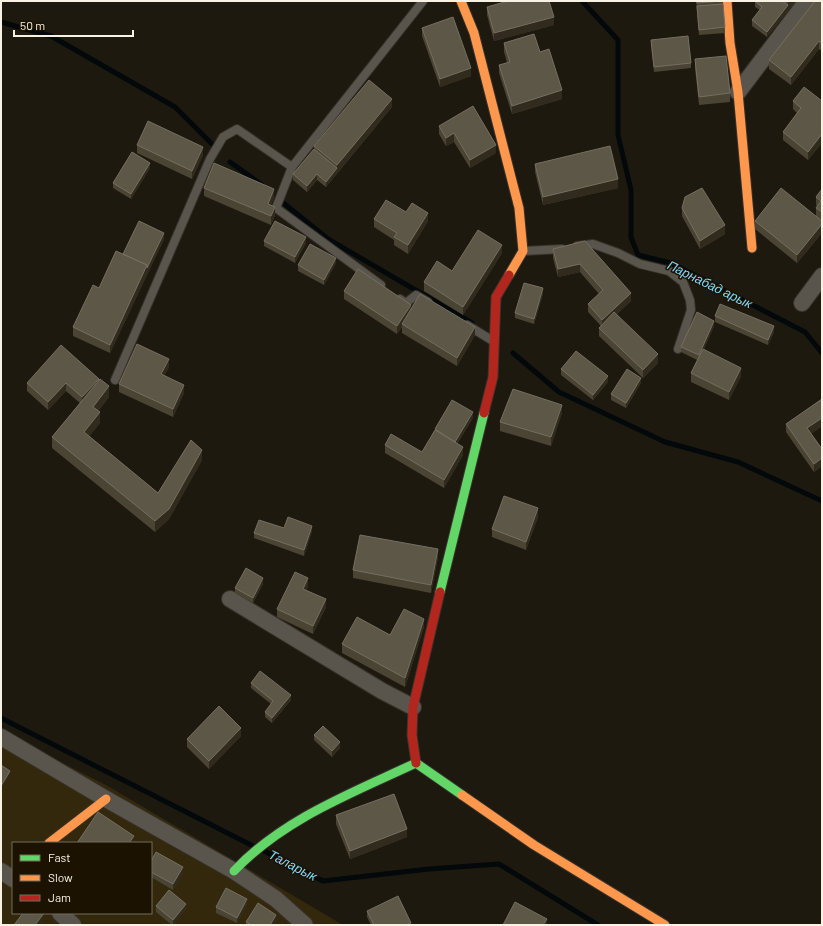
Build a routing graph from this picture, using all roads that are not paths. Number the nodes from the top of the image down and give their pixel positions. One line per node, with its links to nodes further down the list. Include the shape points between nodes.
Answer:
1 (423, 1): 6 (lane)
2 (461, 1): 8 (street, via 474,33 519,208)
3 (726, 1): 5 (street)
4 (807, 1): 5 (street)
5 (738, 92): 7 (street)
6 (292, 166): 11 (lane, via 276,208 406,304 416,295); 15 (lane, via 237,130 223,137 210,158)
7 (752, 248)
8 (523, 251): 13 (street, via 496,297); 14 (lane, via 550,251 593,244 640,264 669,271 683,282 690,300 691,310)
9 (822, 276): 10 (street)
10 (802, 303)
11 (436, 306)
12 (461, 322): 13 (lane)
13 (494, 341): 17 (street, via 493,377)
14 (678, 349)
15 (115, 380)
16 (230, 599): 17 (street)
17 (413, 707): 19 (street, via 412,735)
18 (1, 737): 20 (street)
19 (416, 763): 22 (street, via 310,812 248,856); 26 (street, via 534,845)
20 (106, 799): 21 (street); 22 (street)
21 (50, 842)
22 (234, 871): 25 (street, via 276,899)
23 (61, 914): 24 (street)
24 (73, 925)
25 (305, 925)
26 (666, 925)

